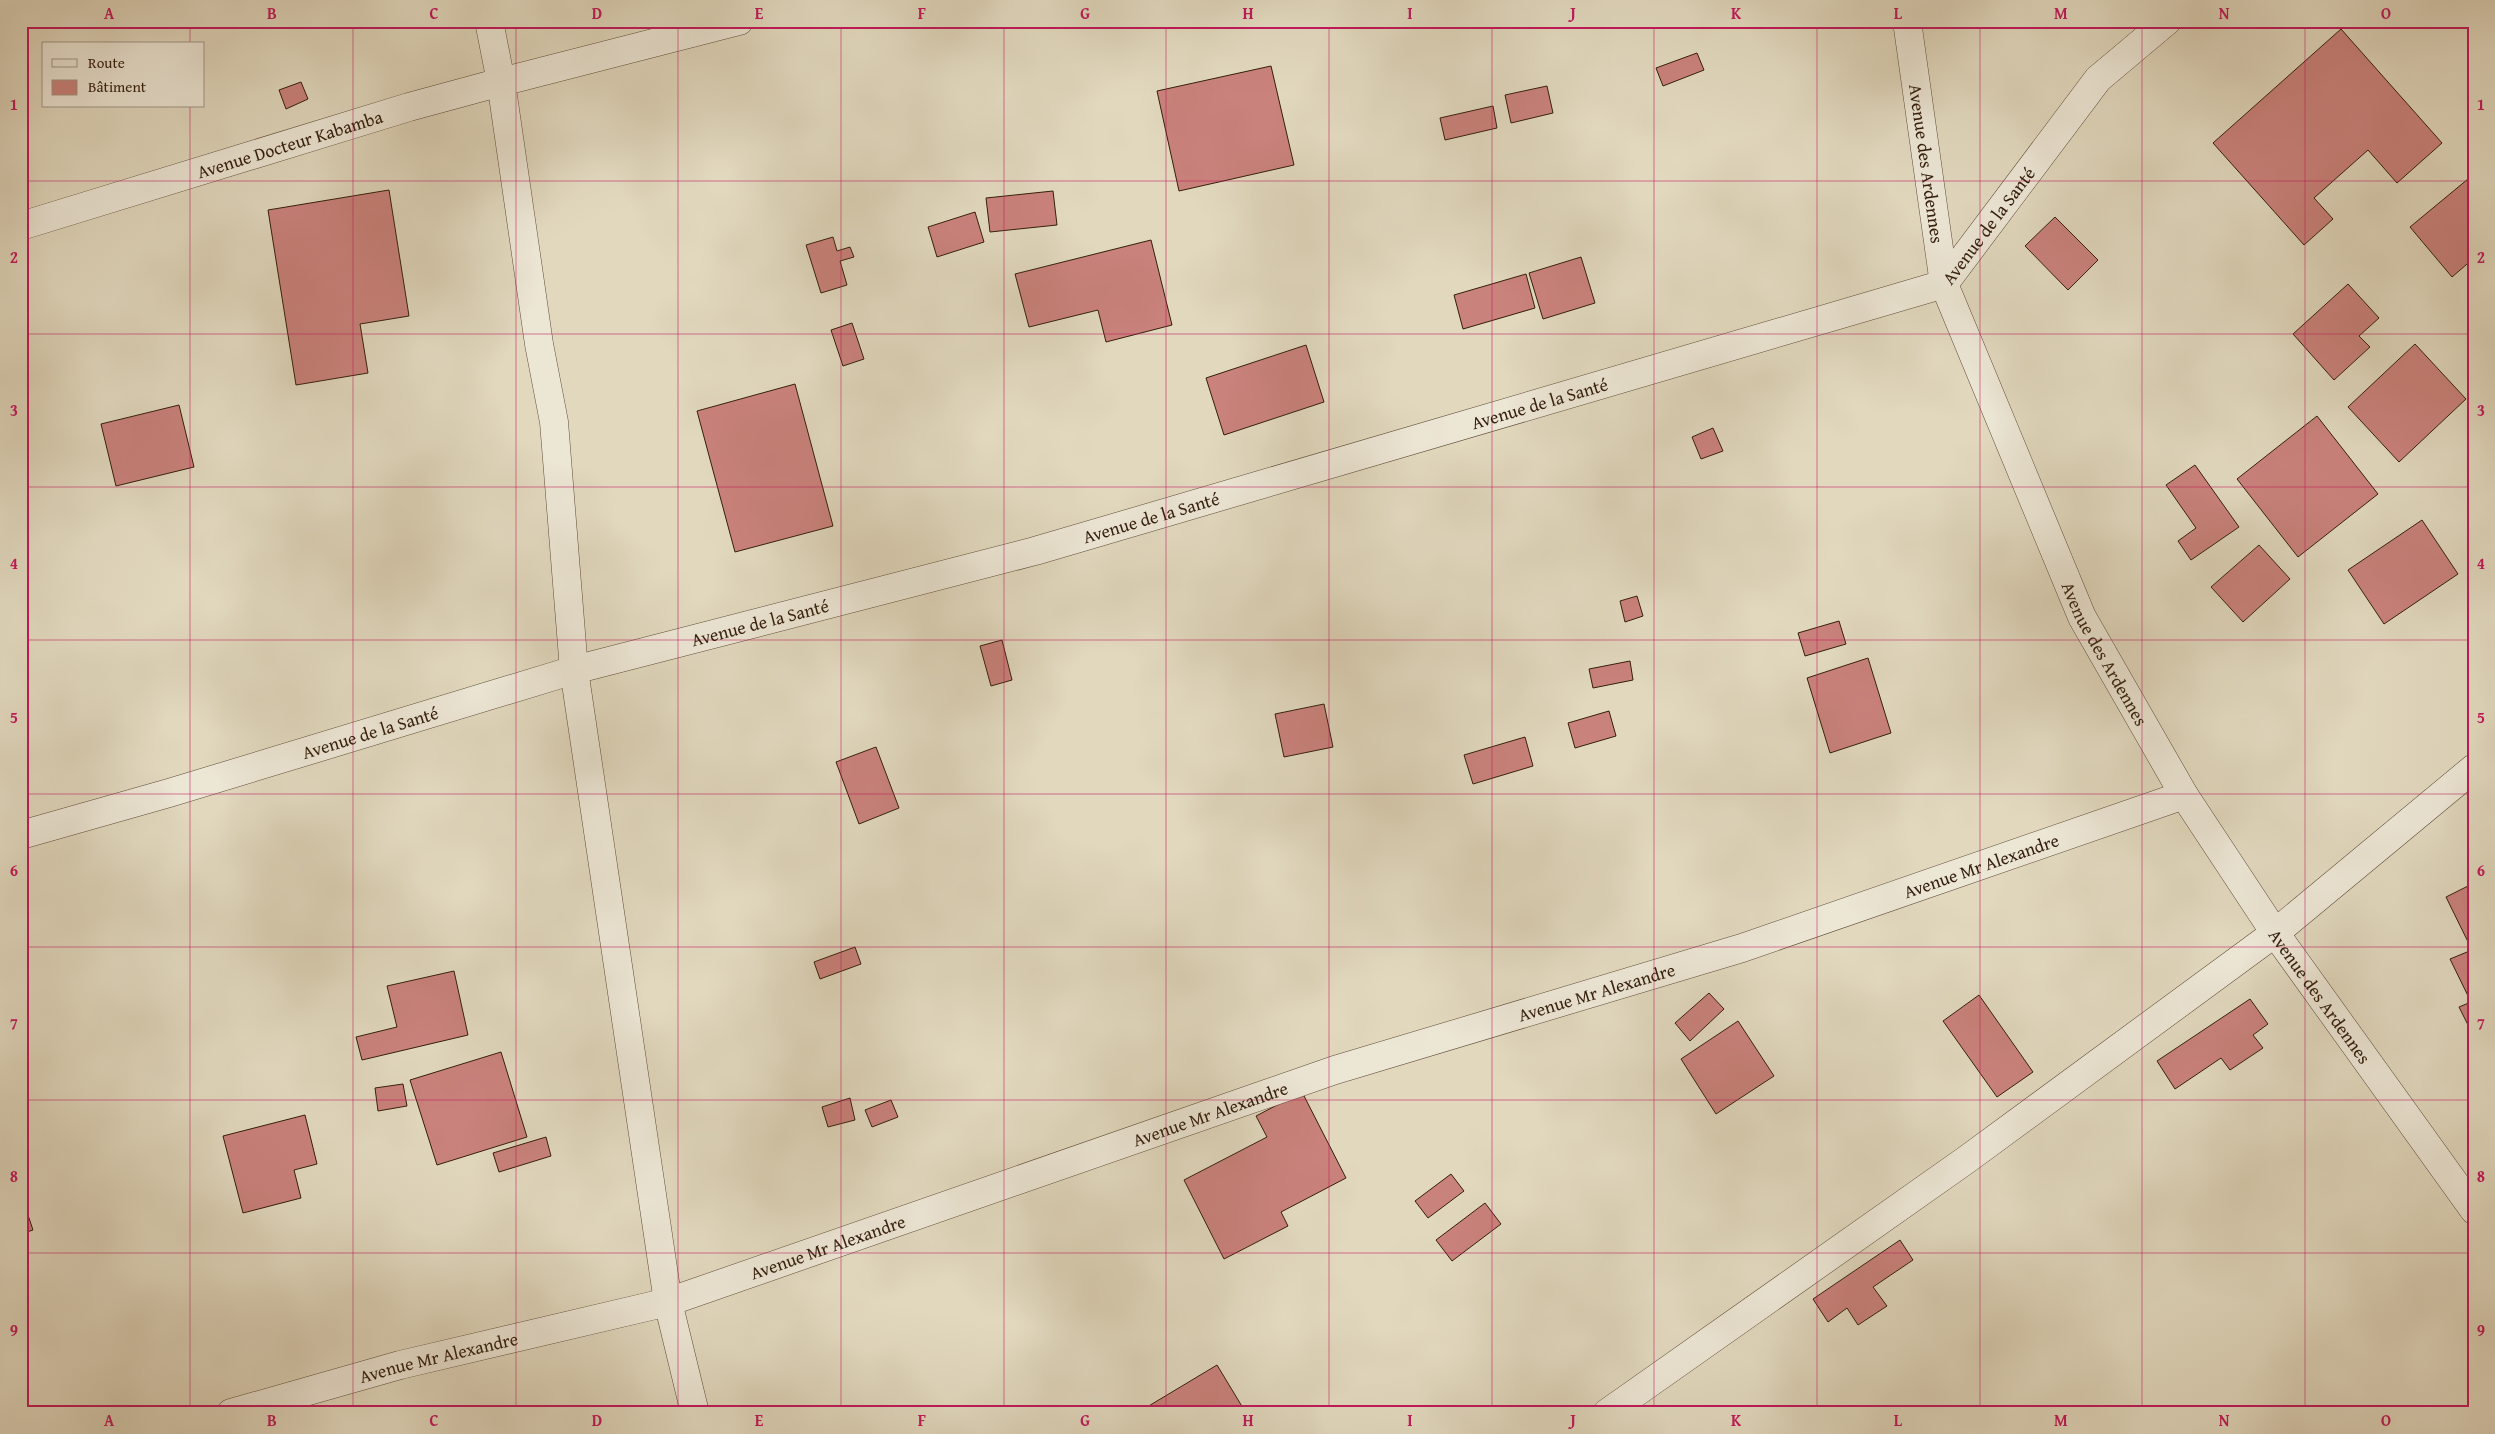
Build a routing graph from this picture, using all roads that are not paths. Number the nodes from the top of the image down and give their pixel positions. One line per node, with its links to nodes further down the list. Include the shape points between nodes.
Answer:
1 (489, 21): 5 (street)
2 (738, 21): 5 (street, Avenue Docteur Kabamba)
3 (1907, 21): 7 (street, Avenue des Ardennes)
4 (2167, 21): 7 (street, Avenue de la Santé, via 2098,79)
5 (501, 82): 6 (street, Avenue Docteur Kabamba); 8 (street, via 531,296 554,422)
6 (21, 226)
7 (1944, 284): 8 (street, Avenue de la Santé, via 1035,551); 10 (street, Avenue des Ardennes, via 2082,616)
8 (574, 670): 11 (street, Avenue de la Santé); 14 (street)
9 (2474, 768): 12 (street)
10 (2184, 796): 12 (street, Avenue des Ardennes); 14 (street, Avenue Mr Alexandre, via 1742,948 1335,1070)
11 (21, 835)
12 (2275, 933): 13 (street, Avenue des Ardennes); 17 (street, via 1966,1160)
13 (2474, 1210)
14 (668, 1302): 15 (street, Avenue Mr Alexandre, via 400,1365); 16 (street)
15 (231, 1413)
16 (695, 1413)
17 (1607, 1413)

